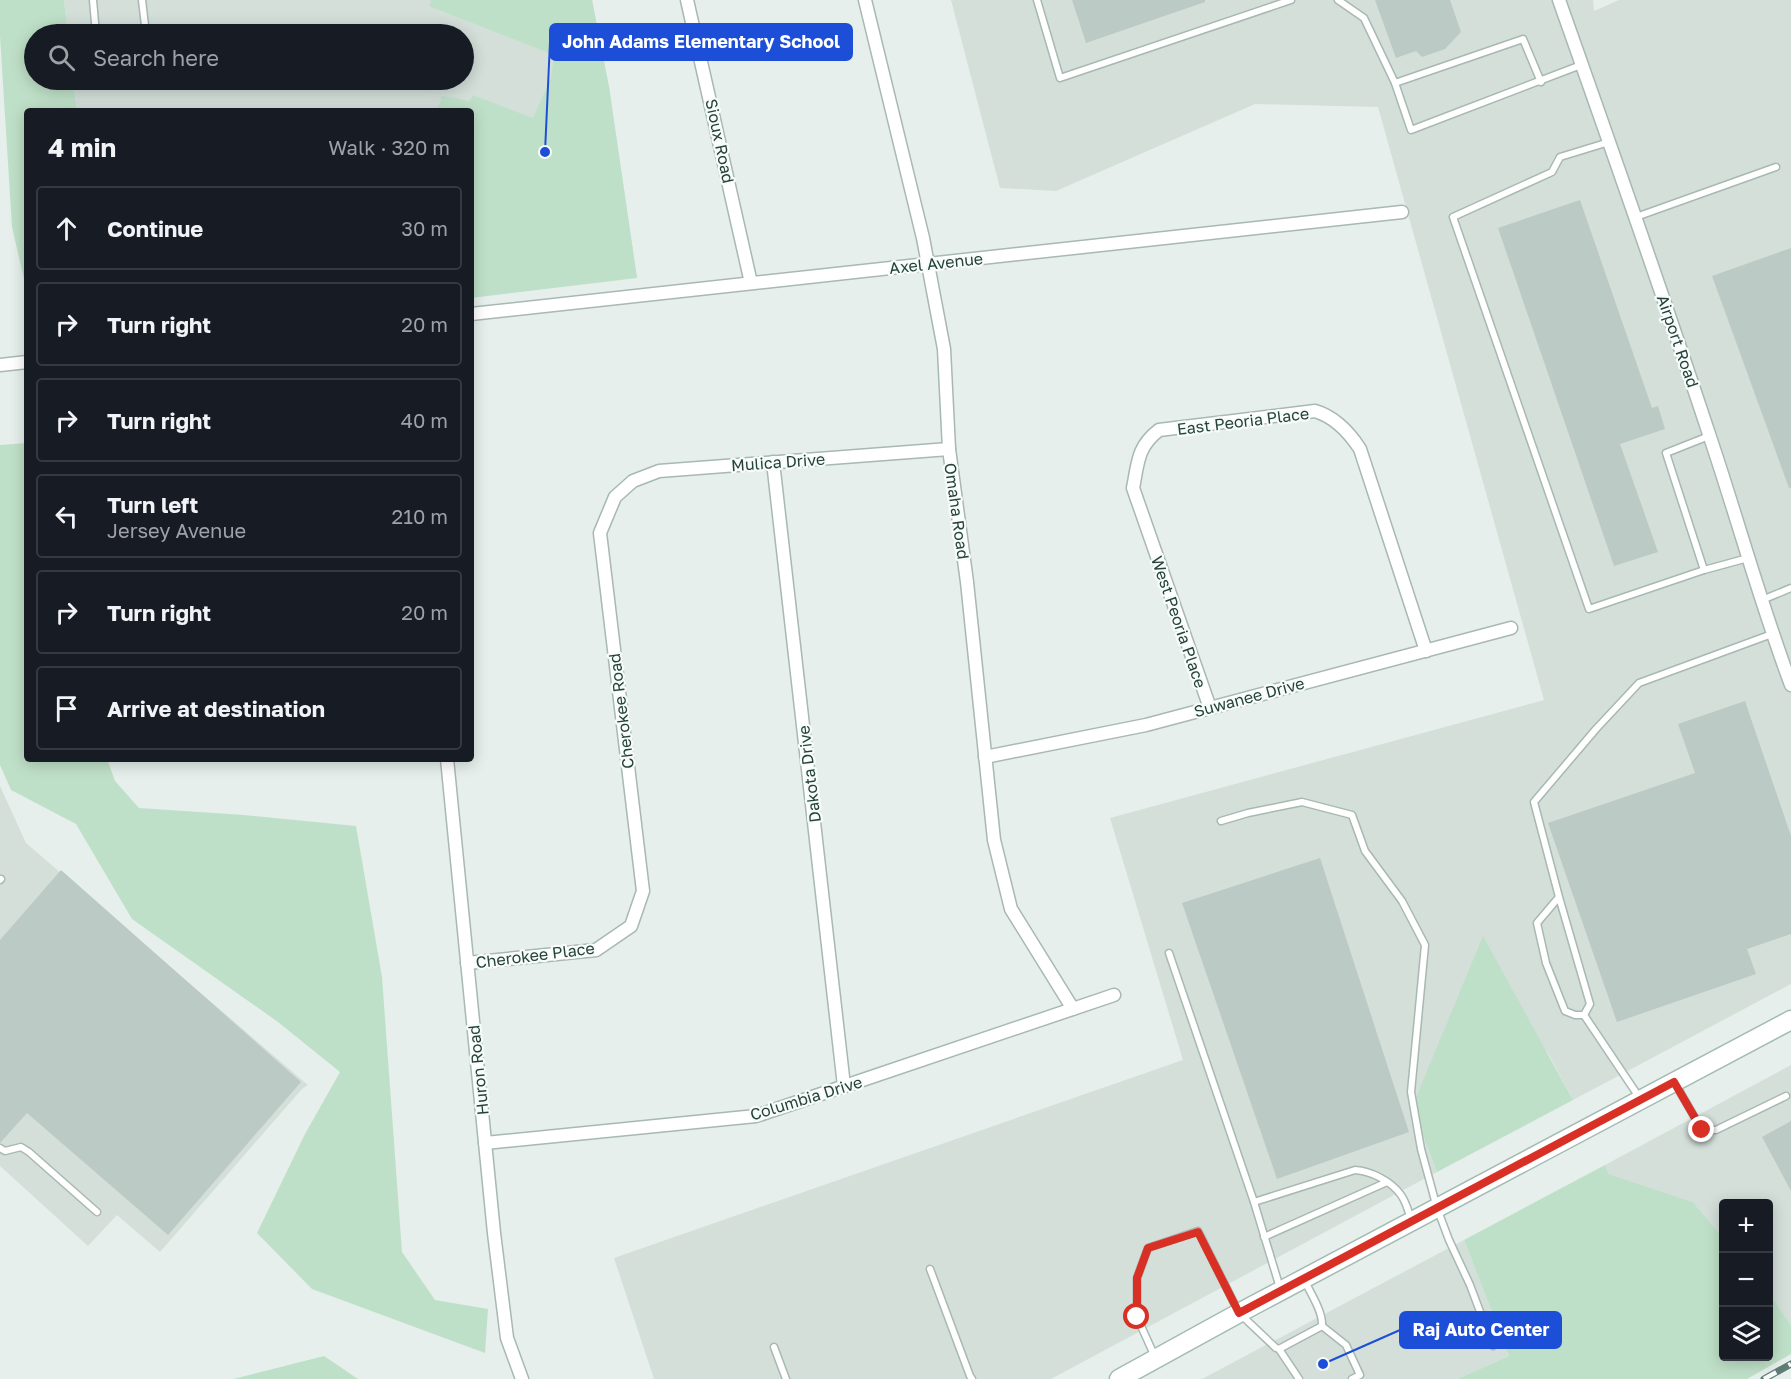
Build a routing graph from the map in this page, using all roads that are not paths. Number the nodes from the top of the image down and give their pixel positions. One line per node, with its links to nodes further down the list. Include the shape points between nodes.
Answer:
1 (93, 0): 9 (lane)
2 (142, 0): 10 (lane)
3 (687, 0): 19 (street, Sioux Road)
4 (865, 0): 18 (street, Omaha Road)
5 (1037, 0): 6 (lane, via 1060,78)
6 (1291, 0)
7 (1338, 0): 13 (lane, via 1364,18)
8 (1559, 0): 11 (street, Airport Road)
9 (95, 24)
10 (145, 24)
11 (1582, 64): 12 (lane); 14 (street, Airport Road)
12 (1541, 82): 13 (lane, via 1523,39); 13 (lane, via 1411,130)
13 (1395, 83)
14 (1610, 142): 17 (street, Airport Road); 29 (lane, via 1560,157 1552,172 1453,217 1589,609)
15 (1776, 167): 17 (lane)
16 (1402, 212): 18 (street, Axel Avenue)
17 (1635, 217): 23 (street, Airport Road)
18 (928, 264): 19 (street, Axel Avenue); 24 (street, Omaha Road, via 944,349)
19 (751, 283): 20 (street, Axel Avenue)
20 (474, 314)
21 (24, 362): 22 (street)
22 (0, 365)
23 (1710, 436): 28 (street, Airport Road); 29 (lane, via 1666,453)
24 (949, 449): 25 (street, Mulica Drive); 37 (street, Omaha Road)
25 (773, 462): 26 (street, Mulica Drive, via 659,471 633,481); 49 (street, Dakota Drive)
26 (615, 497): 41 (street, Cherokee Road, via 600,533 643,891)
27 (1149, 536): 34 (street, East Peoria Place, via 1133,488 1144,443 1159,430 1315,411 1326,414 1360,449); 36 (street, West Peoria Place)
28 (1748, 558): 29 (lane); 31 (street, Airport Road)
29 (1704, 570)
30 (1791, 588): 31 (lane)
31 (1761, 600): 33 (street, Airport Road)
32 (1511, 628): 34 (street, Suwanee Drive)
33 (1772, 634): 35 (street, Airport Road); 40 (lane, via 1639,683 1534,802)
34 (1426, 651): 36 (street, Suwanee Drive)
35 (1791, 684)
36 (1210, 708): 37 (street, Suwanee Drive)
37 (985, 757): 45 (street, Omaha Road, via 994,840 1011,909)
38 (447, 762): 43 (street, Huron Road)
39 (1221, 822): 56 (lane, via 1302,802 1352,815 1365,851 1402,901 1425,945 1411,1092)
40 (1559, 897): 46 (lane, via 1590,1005); 46 (lane, via 1537,923 1546,963 1565,1011)
41 (631, 926): 43 (street, Cherokee Place, via 596,950)
42 (1169, 953): 55 (lane)
43 (467, 963): 52 (street, Huron Road)
44 (1114, 995): 45 (street, Columbia Drive)
45 (1073, 1009): 49 (street, Columbia Drive)
46 (1584, 1015): 51 (lane)
47 (1791, 1020): 48 (main road)
48 (1674, 1082): 50 (lane, via 1702,1130 1716,1130); 51 (main road)
49 (844, 1086): 52 (street, Columbia Drive, via 756,1116)
50 (1786, 1096)
51 (1641, 1100): 56 (main road)
52 (485, 1143): 69 (street, Huron Road, via 507,1338)
53 (0, 1148): 57 (lane, via 5,1152 21,1147 29,1152)
54 (1387, 1182): 55 (lane, via 1355,1170); 58 (lane, via 1401,1195); 59 (lane)
55 (1254, 1202): 59 (lane)
56 (1437, 1208): 58 (main road); 65 (lane)
57 (98, 1212)
58 (1413, 1221): 61 (main road)
59 (1264, 1237): 62 (lane)
60 (930, 1269): 71 (lane)
61 (1304, 1279): 62 (main road); 64 (lane)
62 (1281, 1291): 63 (main road)
63 (1239, 1313): 67 (lane, via 1272,1347); 68 (main road); 68 (lane, via 1198,1232 1148,1248 1137,1278 1137,1317)
64 (1322, 1326): 67 (lane); 74 (lane, via 1346,1345 1360,1375)
65 (1493, 1346)
66 (774, 1347): 70 (lane)
67 (1279, 1349): 73 (lane)
68 (1156, 1359): 72 (main road)
69 (522, 1379)
70 (786, 1379)
71 (972, 1379)
72 (1119, 1379)
73 (1299, 1379)
74 (1352, 1379)

